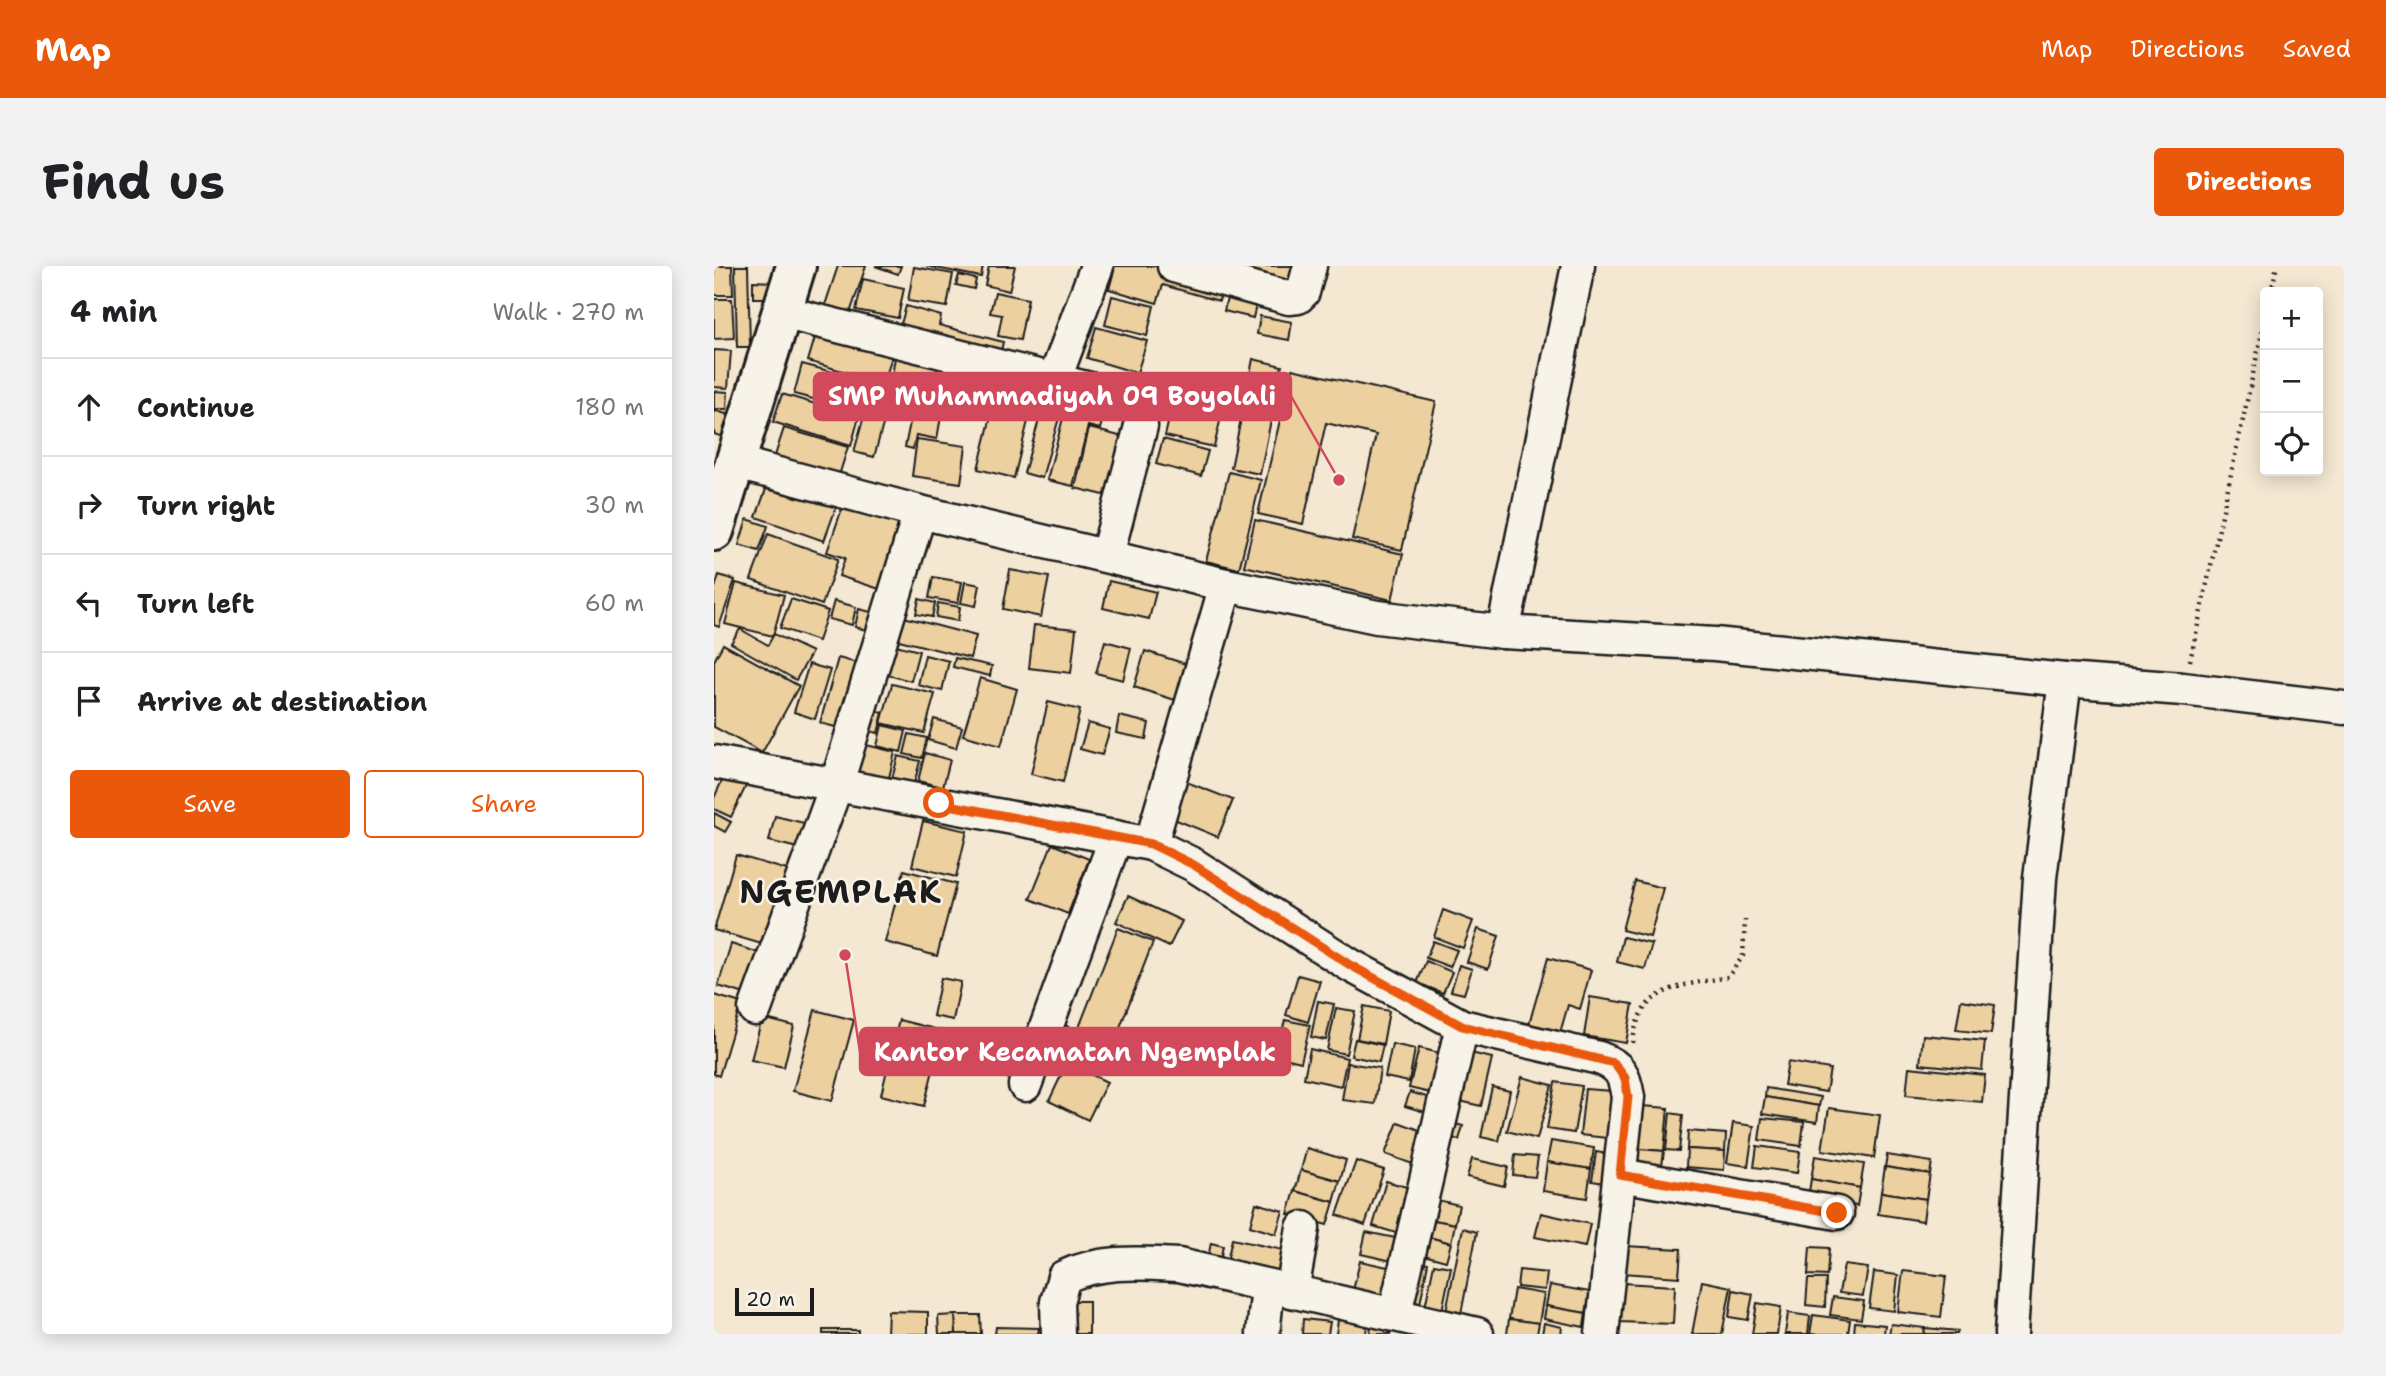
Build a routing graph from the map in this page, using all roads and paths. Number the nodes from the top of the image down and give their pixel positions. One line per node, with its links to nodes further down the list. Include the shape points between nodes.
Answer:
1 (796, 266): 8 (main road)
2 (1097, 266): 10 (street)
3 (1174, 266): 4 (street, via 1289,298 1303,292)
4 (1310, 266)
5 (1578, 266): 16 (street)
6 (2277, 266): 7 (path)
7 (2272, 287)
8 (782, 312): 10 (street); 11 (main road)
9 (2260, 342): 18 (path)
10 (1054, 381): 14 (street, via 1122,397 1139,410 1141,426)
11 (737, 463): 12 (street); 13 (main road)
12 (920, 512): 14 (street); 21 (street)
13 (714, 531)
14 (1107, 555): 15 (street)
15 (1226, 585): 16 (street, via 1377,617); 23 (street)
16 (1503, 632): 17 (street, via 1715,644)
17 (2065, 680): 18 (street); 38 (street, via 2040,878)
18 (2183, 689): 19 (street)
19 (2344, 708)
20 (714, 762): 21 (street)
21 (836, 786): 22 (street); 25 (street)
22 (1116, 837): 23 (street); 28 (street)
23 (1151, 844): 26 (street, via 1194,865 1350,965)
24 (1745, 920): 27 (path, via 1744,956 1728,977 1675,986 1644,1006)
25 (755, 1009)
26 (1462, 1026): 29 (street, via 1614,1063 1625,1078 1628,1097); 33 (street)
27 (1632, 1049)
28 (1024, 1085)
29 (1620, 1175): 30 (street); 37 (street)
30 (1837, 1213)
31 (1303, 1228): 32 (street)
32 (1280, 1289): 33 (street); 34 (street, via 1179,1265 1134,1262 1092,1267 1064,1277 1056,1302); 35 (street)
33 (1395, 1313): 36 (street)
34 (1058, 1334)
35 (1263, 1334)
36 (1477, 1334)
37 (1602, 1334)
38 (2011, 1334)

